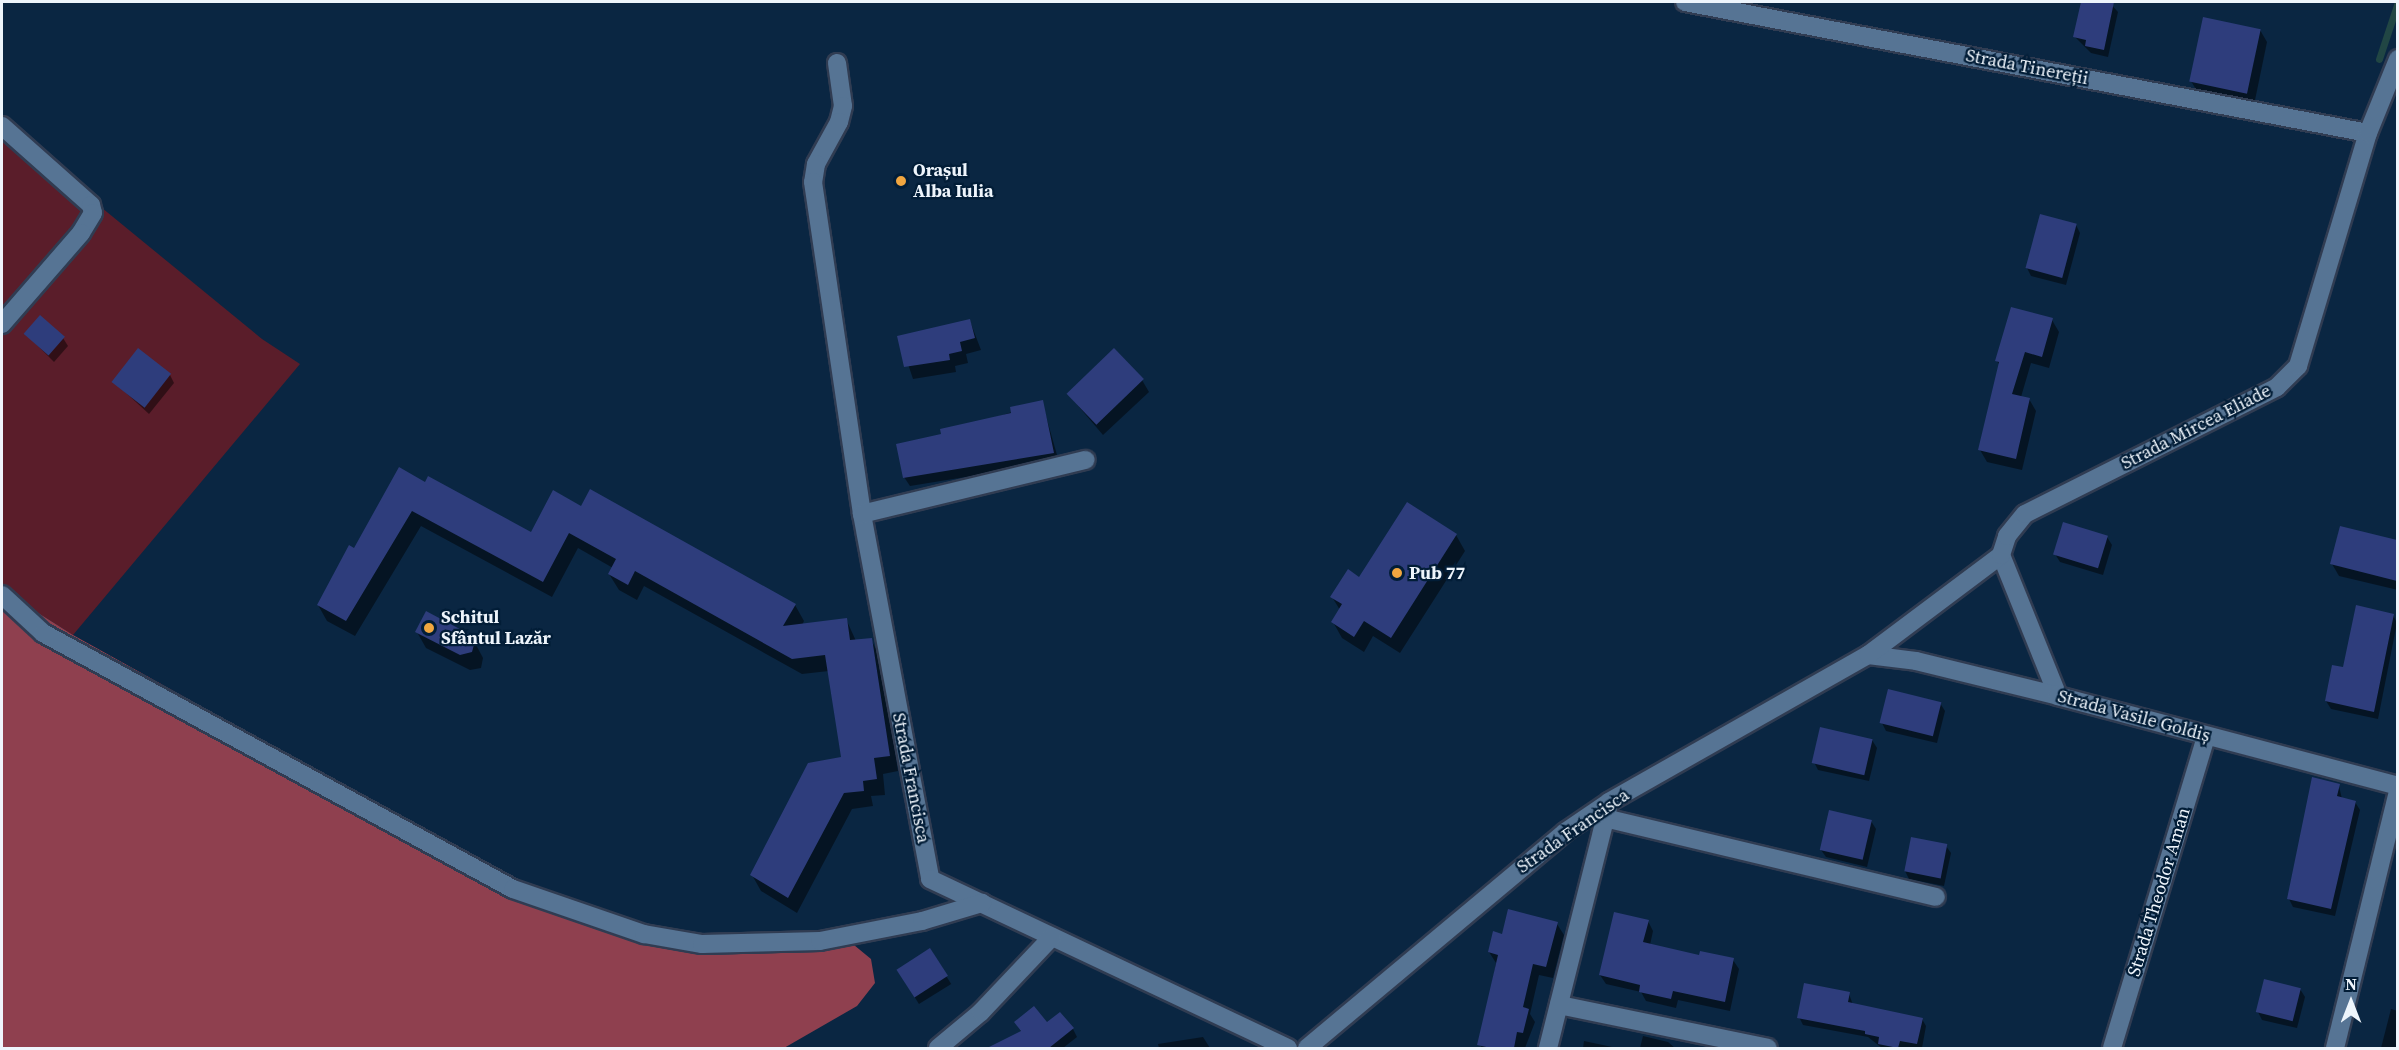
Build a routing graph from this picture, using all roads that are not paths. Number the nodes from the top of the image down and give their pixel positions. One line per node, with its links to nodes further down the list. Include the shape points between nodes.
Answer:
1 (1685, 2): 5 (street, Strada Tinereții)
2 (2397, 59): 5 (street, Strada Mircea Eliade)
3 (837, 63): 8 (street, via 843,106 839,122 816,164 813,182)
4 (2, 126): 6 (street, via 91,205 93,213 81,233)
5 (2368, 133): 9 (street, Strada Mircea Eliade, via 2298,366 2277,387 2025,514 2007,536)
6 (2, 324)
7 (1086, 460): 8 (street)
8 (862, 513): 18 (street, Strada Francisca, via 930,879)
9 (2001, 555): 11 (street, Strada Mircea Eliade); 12 (street)
10 (2, 595): 18 (street, via 43,633 513,889 644,934 702,944 820,941 922,921)
11 (1868, 655): 12 (street, Strada Vasile Goldiș, via 1916,661); 16 (street, Strada Francisca)
12 (2058, 696): 13 (street, Strada Vasile Goldiș)
13 (2206, 735): 14 (street, Strada Vasile Goldiș); 26 (street, Strada Theodor Aman)
14 (2397, 786)
15 (2397, 792): 27 (street)
16 (1607, 810): 17 (street); 20 (street); 23 (street, Strada Francisca, via 1529,859)
17 (1936, 897)
18 (982, 903): 19 (street, Strada Francisca)
19 (1052, 937): 21 (street, via 981,1012); 22 (street, Strada Francisca)
20 (1559, 1005): 24 (street); 25 (street)
21 (938, 1048)
22 (1288, 1048)
23 (1307, 1048)
24 (1548, 1048)
25 (1768, 1048)
26 (2112, 1048)
27 (2335, 1048)

